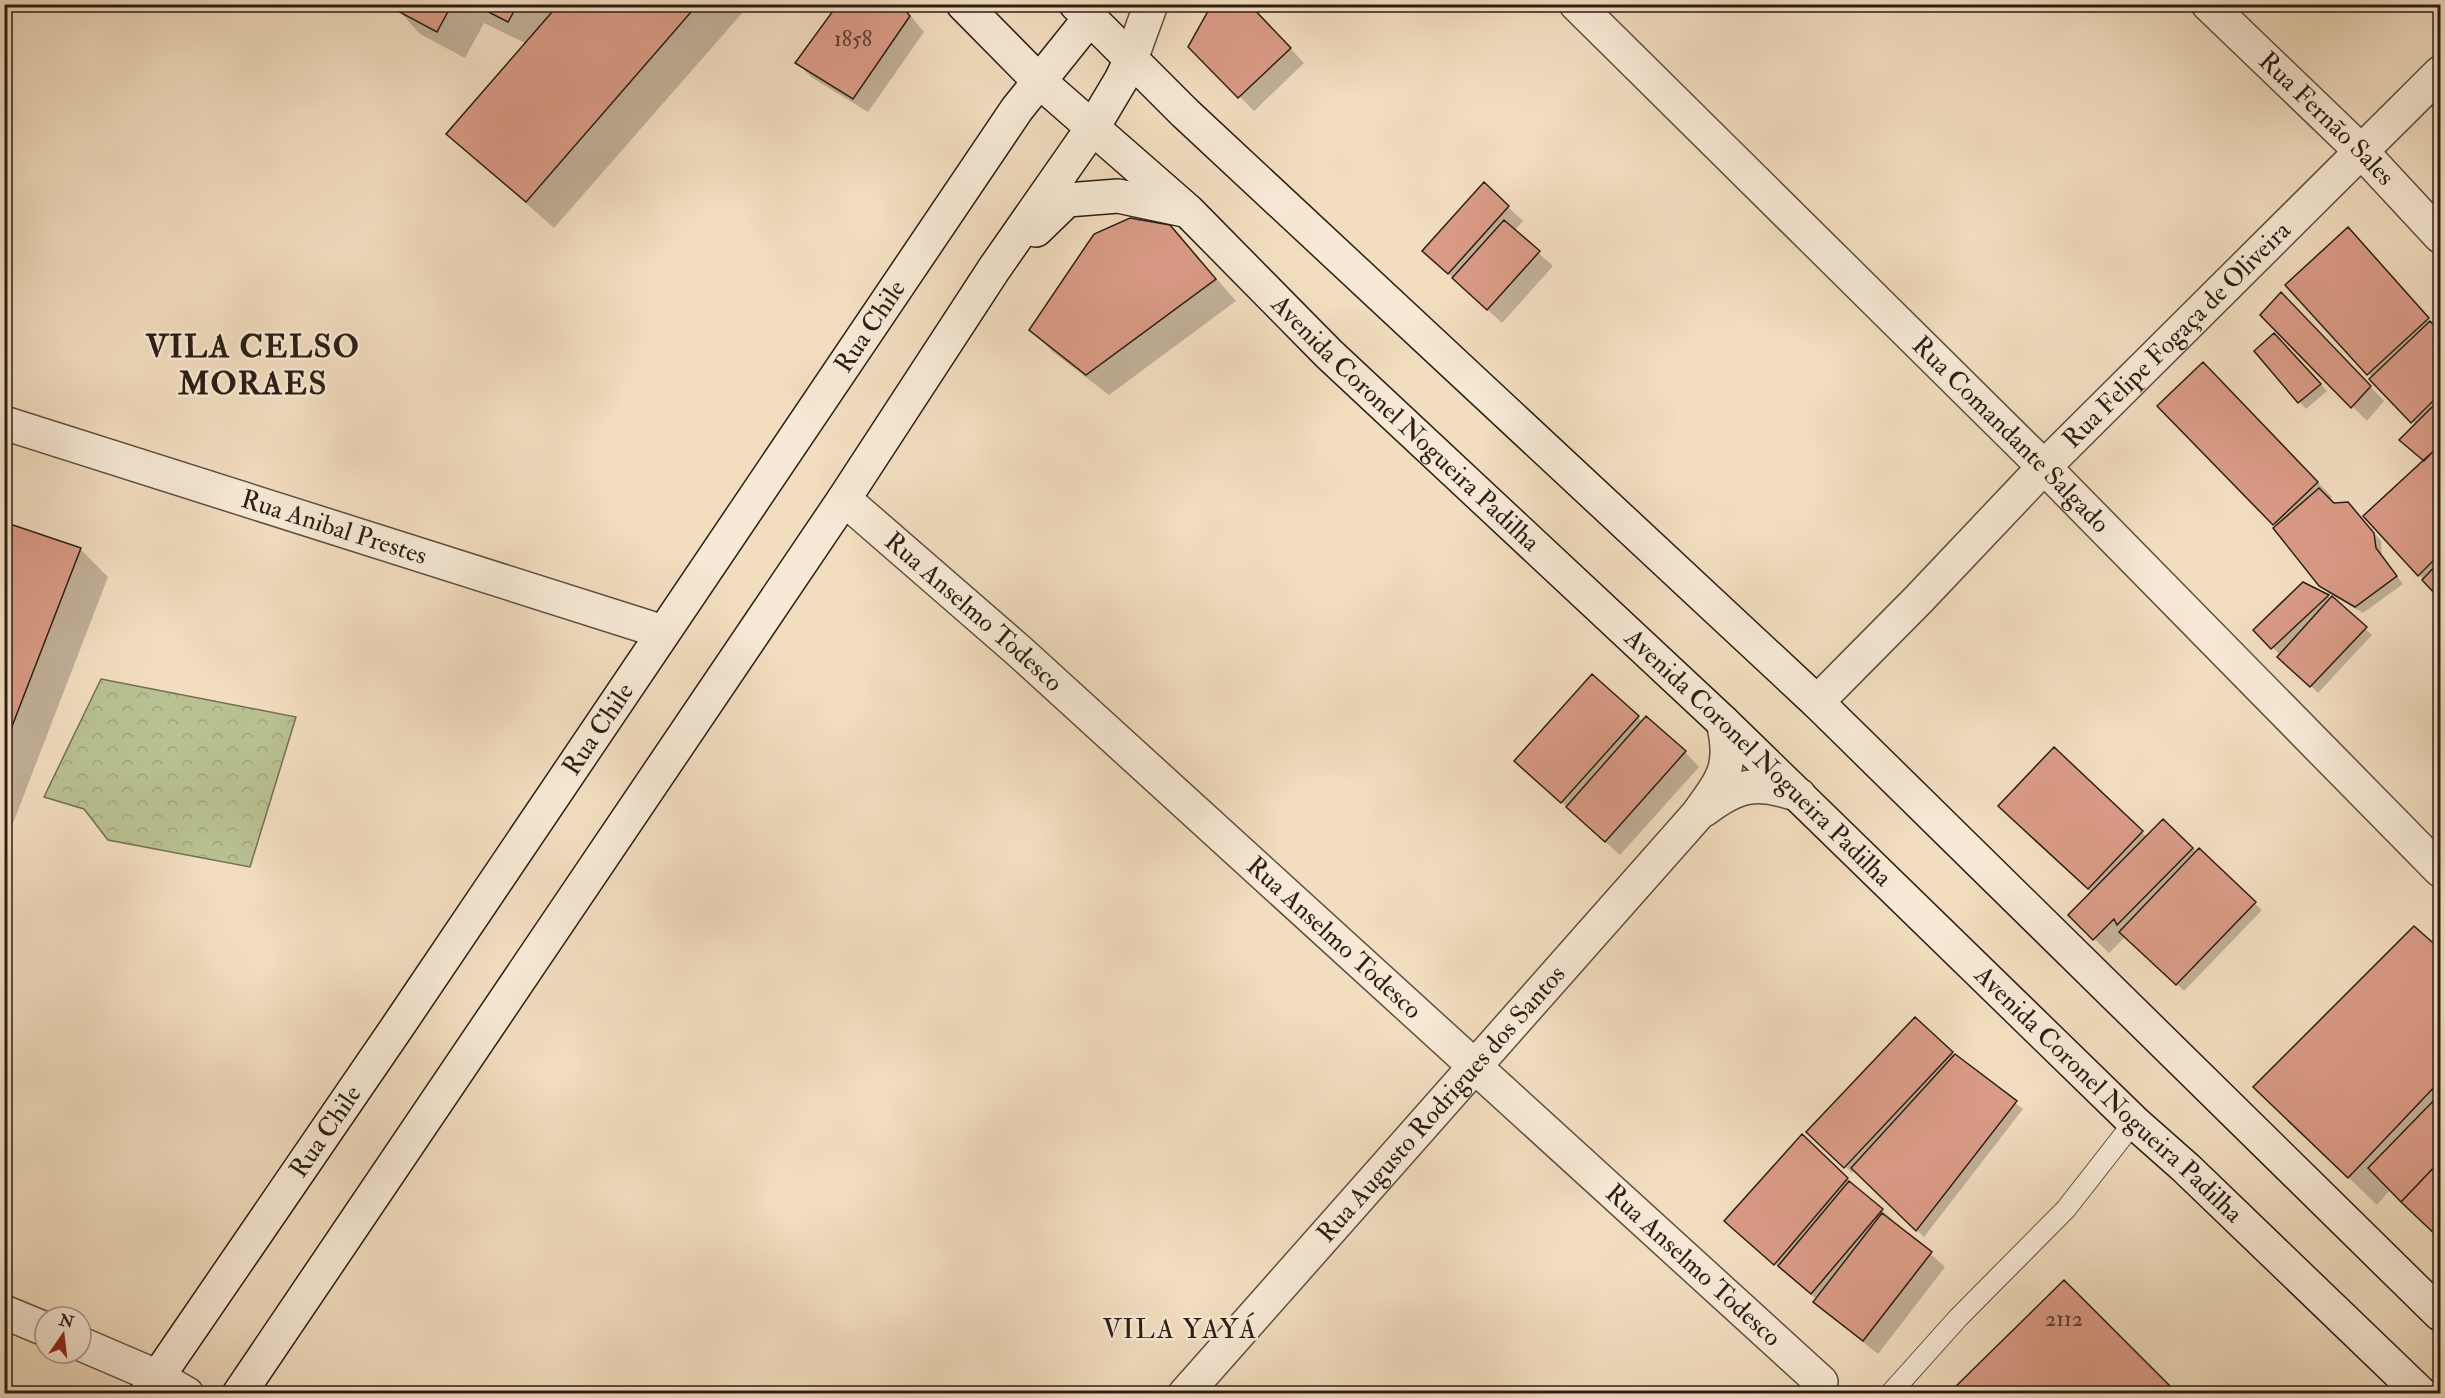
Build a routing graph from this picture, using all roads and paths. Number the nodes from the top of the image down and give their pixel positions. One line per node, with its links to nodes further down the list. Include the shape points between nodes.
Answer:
1 (963, 4): 8 (main road, Avenida Coronel Nogueira Padilha)
2 (1151, 4): 6 (main road)
3 (1576, 4): 15 (main road, Rua Comandante Salgado)
4 (2208, 4): 10 (main road, Rua Fernão Sales)
5 (1090, 9): 6 (main road); 8 (main road)
6 (1131, 59): 9 (main road); 18 (main road)
7 (2440, 73): 10 (main road, Rua Felipe Fogaça de Oliveira)
8 (1038, 80): 9 (main road, Avenida Coronel Nogueira Padilha); 17 (main road, Rua Chile)
9 (1092, 128): 11 (main road, Avenida Coronel Nogueira Padilha); 13 (main road)
10 (2362, 152): 12 (main road, Rua Fernão Sales); 15 (main road, Rua Felipe Fogaça de Oliveira)
11 (1188, 211): 13 (main road, via 1118,196 1067,200); 19 (main road, Avenida Coronel Nogueira Padilha, via 1329,354)
12 (2440, 236)
13 (994, 269): 16 (main road)
14 (4, 423): 17 (main road, Rua Anibal Prestes)
15 (2044, 467): 18 (main road, Rua Felipe Fogaça de Oliveira); 22 (main road, Rua Comandante Salgado)
16 (844, 499): 23 (main road, Rua Anselmo Todesco, via 1019,651); 32 (main road)
17 (663, 632): 30 (main road, Rua Chile)
18 (1817, 702): 26 (main road)
19 (1723, 722): 20 (main road, Avenida Coronel Nogueira Padilha); 21 (main road, Rua Augusto Rodrigues dos Santos, via 1729,748 1726,771)
20 (1799, 795): 21 (main road, Rua Augusto Rodrigues dos Santos, via 1772,786 1748,785 1723,795); 24 (main road, Avenida Coronel Nogueira Padilha)
21 (1698, 815): 23 (main road, Rua Augusto Rodrigues dos Santos)
22 (2440, 870)
23 (1473, 1066): 29 (main road, Rua Anselmo Todesco); 33 (main road, Rua Augusto Rodrigues dos Santos)
24 (2134, 1122): 34 (lane, via 2066,1209 1958,1318); 35 (main road, Avenida Coronel Nogueira Padilha)
25 (4, 1312): 27 (main road)
26 (2440, 1314)
27 (33, 1324)
28 (93, 1351): 30 (main road)
29 (1821, 1382)
30 (152, 1385): 31 (main road)
31 (187, 1394)
32 (239, 1394)
33 (1185, 1394)
34 (1890, 1394)
35 (2421, 1394)

